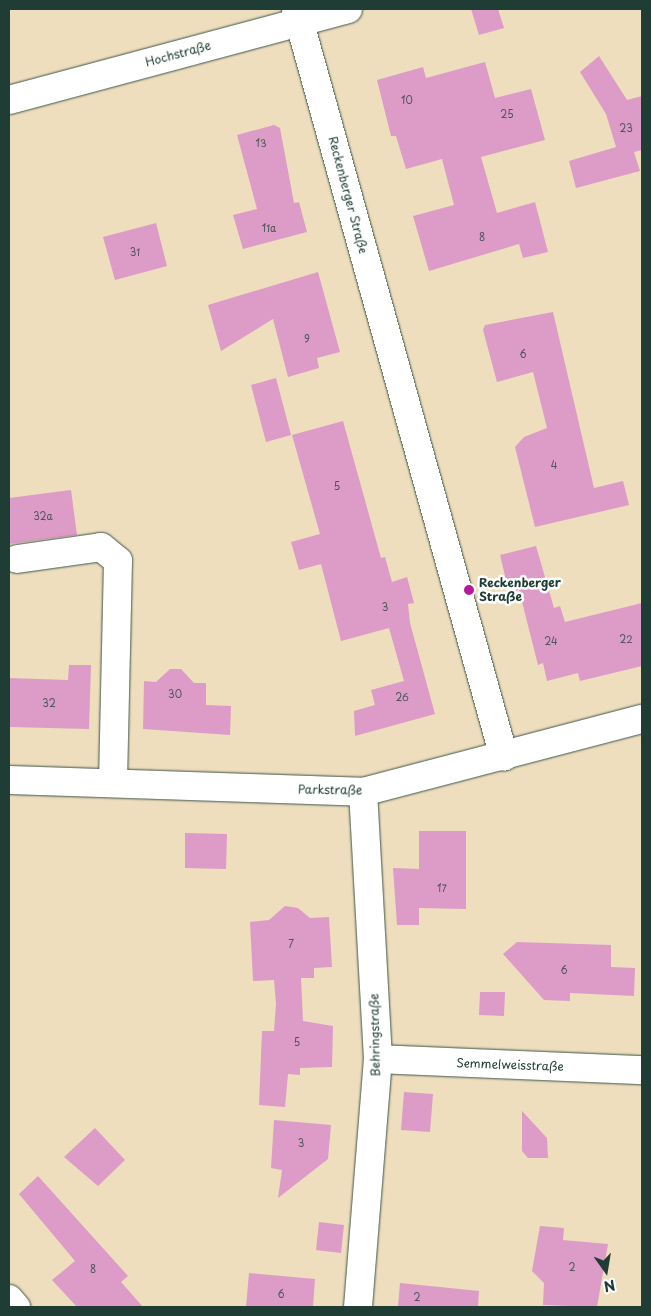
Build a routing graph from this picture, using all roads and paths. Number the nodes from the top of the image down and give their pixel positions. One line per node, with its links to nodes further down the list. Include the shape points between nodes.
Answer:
1 (348, 9): 2 (street, Hochstraße)
2 (298, 15): 3 (street, Hochstraße); 6 (street, Reckenberger Straße)
3 (9, 100)
4 (17, 559): 8 (street, via 101,547 118,561)
5 (642, 719): 6 (street, Parkstraße)
6 (504, 757): 9 (street, Parkstraße)
7 (9, 780): 8 (street, Parkstraße)
8 (113, 783): 9 (street, Parkstraße)
9 (363, 792): 10 (street, Behringstraße)
10 (378, 1060): 11 (street, Semmelweisstraße); 14 (street, Behringstraße)
11 (642, 1070)
12 (9, 1299): 13 (street)
13 (16, 1307)
14 (358, 1307)

